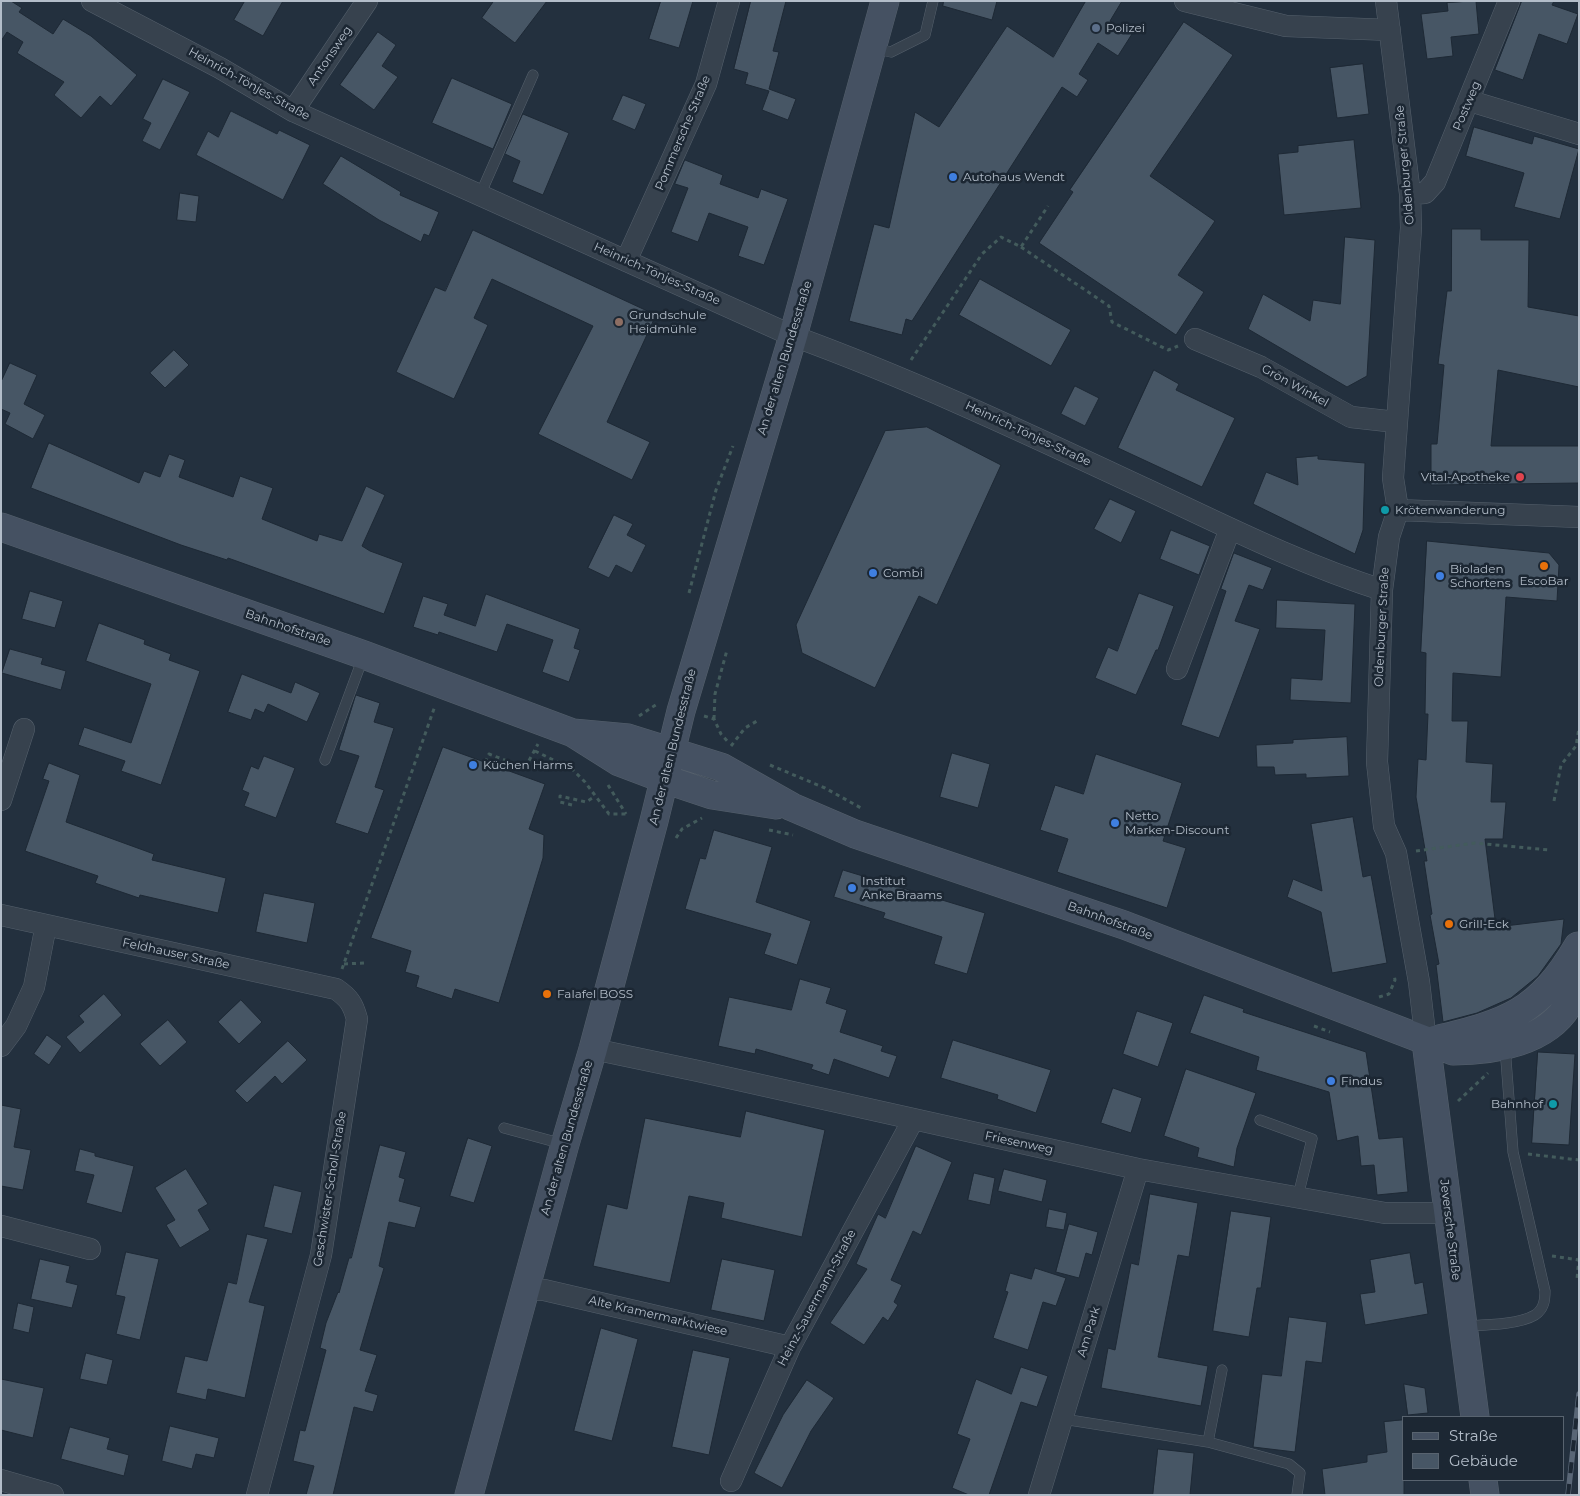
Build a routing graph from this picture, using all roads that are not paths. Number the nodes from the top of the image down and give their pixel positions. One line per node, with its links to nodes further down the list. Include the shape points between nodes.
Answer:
1 (92, 1): 13 (street, Heinrich-Tönjes-Straße)
2 (367, 1): 13 (street, Antonsweg)
3 (729, 1): 17 (street, Pommersche Straße, via 706,84)
4 (886, 1): 10 (street, An der alten Bundesstraße)
5 (933, 1): 10 (lane, via 925,35 890,52)
6 (1185, 1): 9 (street, via 1286,26)
7 (1386, 1): 9 (street, Oldenburger Straße)
8 (1509, 1): 12 (street, Postweg)
9 (1390, 30): 15 (street, Oldenburger Straße)
10 (873, 48): 18 (street, An der alten Bundesstraße)
11 (533, 75): 16 (lane)
12 (1470, 101): 14 (street); 15 (street, Postweg, via 1435,182 1424,193)
13 (293, 110): 16 (street, Heinrich-Tönjes-Straße)
14 (1579, 134)
15 (1410, 194): 20 (street, Oldenburger Straße, via 1411,228)
16 (480, 195): 17 (street, Heinrich-Tönjes-Straße)
17 (626, 260): 18 (street, Heinrich-Tönjes-Straße)
18 (793, 336): 24 (street, Heinrich-Tönjes-Straße, via 973,408); 30 (street, An der alten Bundesstraße)
19 (1195, 338): 20 (street, Grön Winkel, via 1261,367 1351,417)
20 (1396, 422): 21 (street, Oldenburger Straße, via 1393,478)
21 (1398, 510): 22 (street); 25 (street, Oldenburger Straße, via 1389,537)
22 (1579, 517)
23 (1, 527): 26 (street, Bahnhofstraße)
24 (1230, 529): 25 (street, Heinrich-Tönjes-Straße); 27 (street)
25 (1382, 590): 41 (street, Oldenburger Straße, via 1376,762 1384,826 1396,853)
26 (364, 655): 29 (street, Bahnhofstraße); 31 (lane)
27 (1177, 669)
28 (24, 729): 33 (street)
29 (574, 734): 30 (street, Bahnhofstraße, via 628,738); 32 (street, Bahnhofstraße, via 619,762)
30 (671, 751): 32 (street, An der alten Bundesstraße); 34 (street, Bahnhofstraße, via 721,767)
31 (325, 760)
32 (664, 780): 34 (street, Bahnhofstraße, via 712,795); 43 (street, An der alten Bundesstraße)
33 (1, 800)
34 (792, 808): 41 (street, Bahnhofstraße, via 855,834 1124,925)
35 (1, 915): 36 (street, Feldhauser Straße)
36 (46, 925): 39 (street, Feldhauser Straße); 42 (street, via 34,988 16,1026)
37 (1579, 944): 40 (street, via 1542,996)
38 (1579, 961): 40 (street, via 1573,996 1556,1019 1541,1031)
39 (342, 993): 64 (street, Geschwister-Scholl-Straße, via 357,1019 321,1255)
40 (1502, 1034): 41 (street, Bahnhofstraße, via 1478,1051 1453,1051); 54 (lane, via 1513,1152 1545,1291 1544,1304 1535,1315 1518,1320)
41 (1426, 1042): 50 (street, Jeversche Straße)
42 (1, 1046)
43 (593, 1049): 44 (street, Friesenweg); 47 (street, An der alten Bundesstraße)
44 (913, 1120): 48 (street, Friesenweg); 55 (street, Heinz-Sauermann-Straße)
45 (1260, 1120): 49 (lane, via 1312,1139)
46 (504, 1128): 47 (lane)
47 (564, 1144): 53 (street, An der alten Bundesstraße)
48 (1138, 1169): 49 (street, Friesenweg); 58 (street, Am Park)
49 (1298, 1196): 50 (street, Friesenweg, via 1385,1213)
50 (1448, 1213): 54 (street, Jeversche Straße)
51 (1, 1226): 52 (street)
52 (90, 1249)
53 (525, 1288): 55 (street, Alte Kramermarktwiese); 65 (street, An der alten Bundesstraße)
54 (1463, 1326): 57 (street, Jeversche Straße)
55 (790, 1347): 61 (street, Heinz-Sauermann-Straße)
56 (1222, 1370): 59 (lane)
57 (1475, 1416)
58 (1063, 1419): 59 (lane); 66 (street, Am Park)
59 (1208, 1442): 67 (lane, via 1289,1464 1300,1473)
60 (1, 1480): 63 (street)
61 (731, 1481)
62 (1484, 1481): 68 (street)
63 (53, 1495)
64 (257, 1495)
65 (469, 1495)
66 (1038, 1495)
67 (1297, 1495)
68 (1486, 1495)

